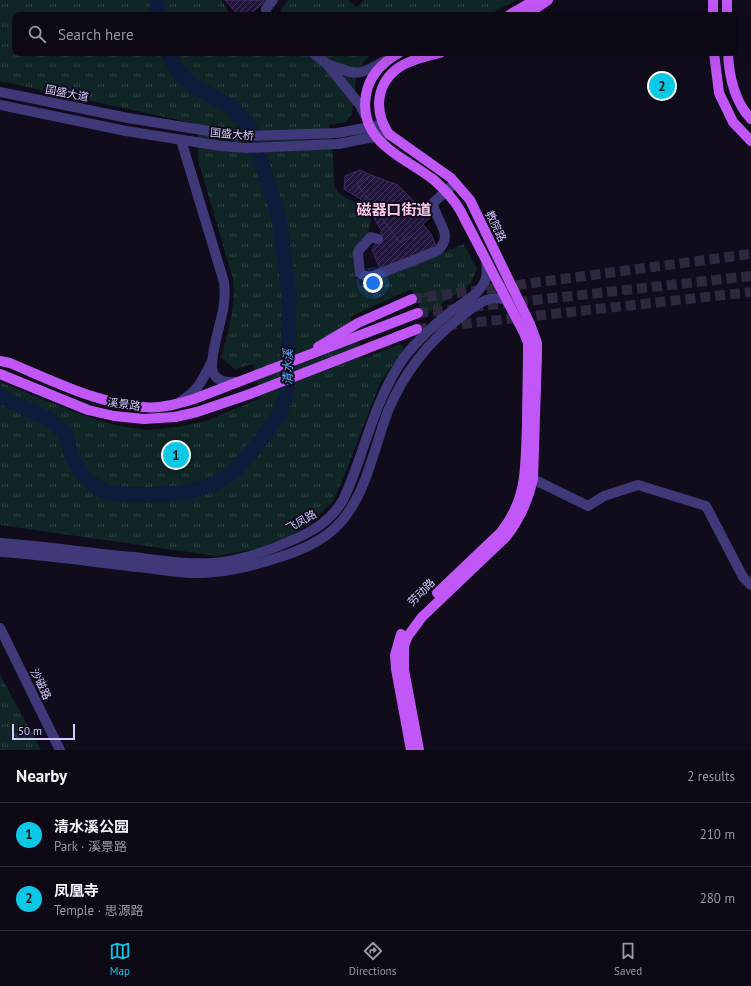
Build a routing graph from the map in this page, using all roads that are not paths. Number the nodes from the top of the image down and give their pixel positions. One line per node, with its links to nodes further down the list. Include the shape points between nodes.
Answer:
1 (273, 0): 6 (street)
2 (535, 0): 7 (main road)
3 (548, 0): 8 (main road)
4 (713, 0): 9 (main road)
5 (727, 0): 10 (main road)
6 (266, 12)
7 (513, 12)
8 (530, 12)
9 (713, 12)
10 (727, 12)
11 (317, 56): 17 (street)
12 (394, 56): 17 (street, via 362,73)
13 (395, 56): 20 (main road, via 383,64 370,81 365,99)
14 (429, 56): 23 (main road, 教院路, via 408,62 388,78 379,102)
15 (714, 56): 27 (main road, via 719,93 733,122)
16 (728, 56): 22 (main road, via 733,88 744,111)
17 (327, 64): 20 (street, via 360,105)
18 (0, 92): 21 (street, 国盛大道)
19 (0, 105): 26 (street, 国盛大桥)
20 (366, 117): 24 (main road)
21 (128, 118): 24 (street, 国盛大桥, via 247,136)
22 (751, 119)
23 (383, 125): 24 (street); 25 (main road, 教院路)
24 (373, 132): 25 (street); 26 (street, 国盛大桥, via 338,144 246,148); 29 (main road, via 388,149)
25 (389, 134): 28 (main road, 教院路)
26 (181, 140): 38 (street, via 224,282 224,309)
27 (751, 141)
28 (455, 183): 29 (street); 42 (main road, 教院路, via 470,200 530,324 536,344)
29 (446, 191): 30 (street, via 433,203 445,234 443,245 437,251 407,260 371,277 362,275 357,256 359,250 371,237); 31 (main road, via 460,210)
30 (378, 239)
31 (486, 261): 33 (main road); 43 (street, 飞凤路, via 487,271 483,284 434,325 406,355 379,403 343,500 327,520 314,530 271,550 212,563 170,562)
32 (412, 299): 36 (main road, via 358,323)
33 (507, 300): 42 (main road, via 528,343); 44 (street, via 498,298 480,302 427,347 395,396 353,506 334,529 308,546 250,566 212,573)
34 (418, 313): 36 (main road)
35 (417, 329): 39 (main road, 溪景路, via 250,394 175,417 144,419 88,410)
36 (296, 360): 40 (main road, 溪景路)
37 (0, 361): 41 (main road, 溪景路, via 92,398 144,408)
38 (212, 361): 40 (street, via 212,371 219,380); 41 (street, via 198,387)
39 (0, 374)
40 (243, 380): 41 (main road, 溪景路)
41 (175, 405)
42 (529, 477): 45 (street, via 588,506 604,496 638,485 706,506 743,577); 48 (main road, 劳动路, via 517,507 501,532 417,612 402,632 395,655 396,669); 49 (main road, 劳动路, via 530,497 516,525 422,617 408,636 404,646 404,670)
43 (0, 543)
44 (0, 552)
45 (751, 585)
46 (0, 628): 47 (street, 沙磁路)
47 (60, 750)
48 (411, 750)
49 (419, 750)

